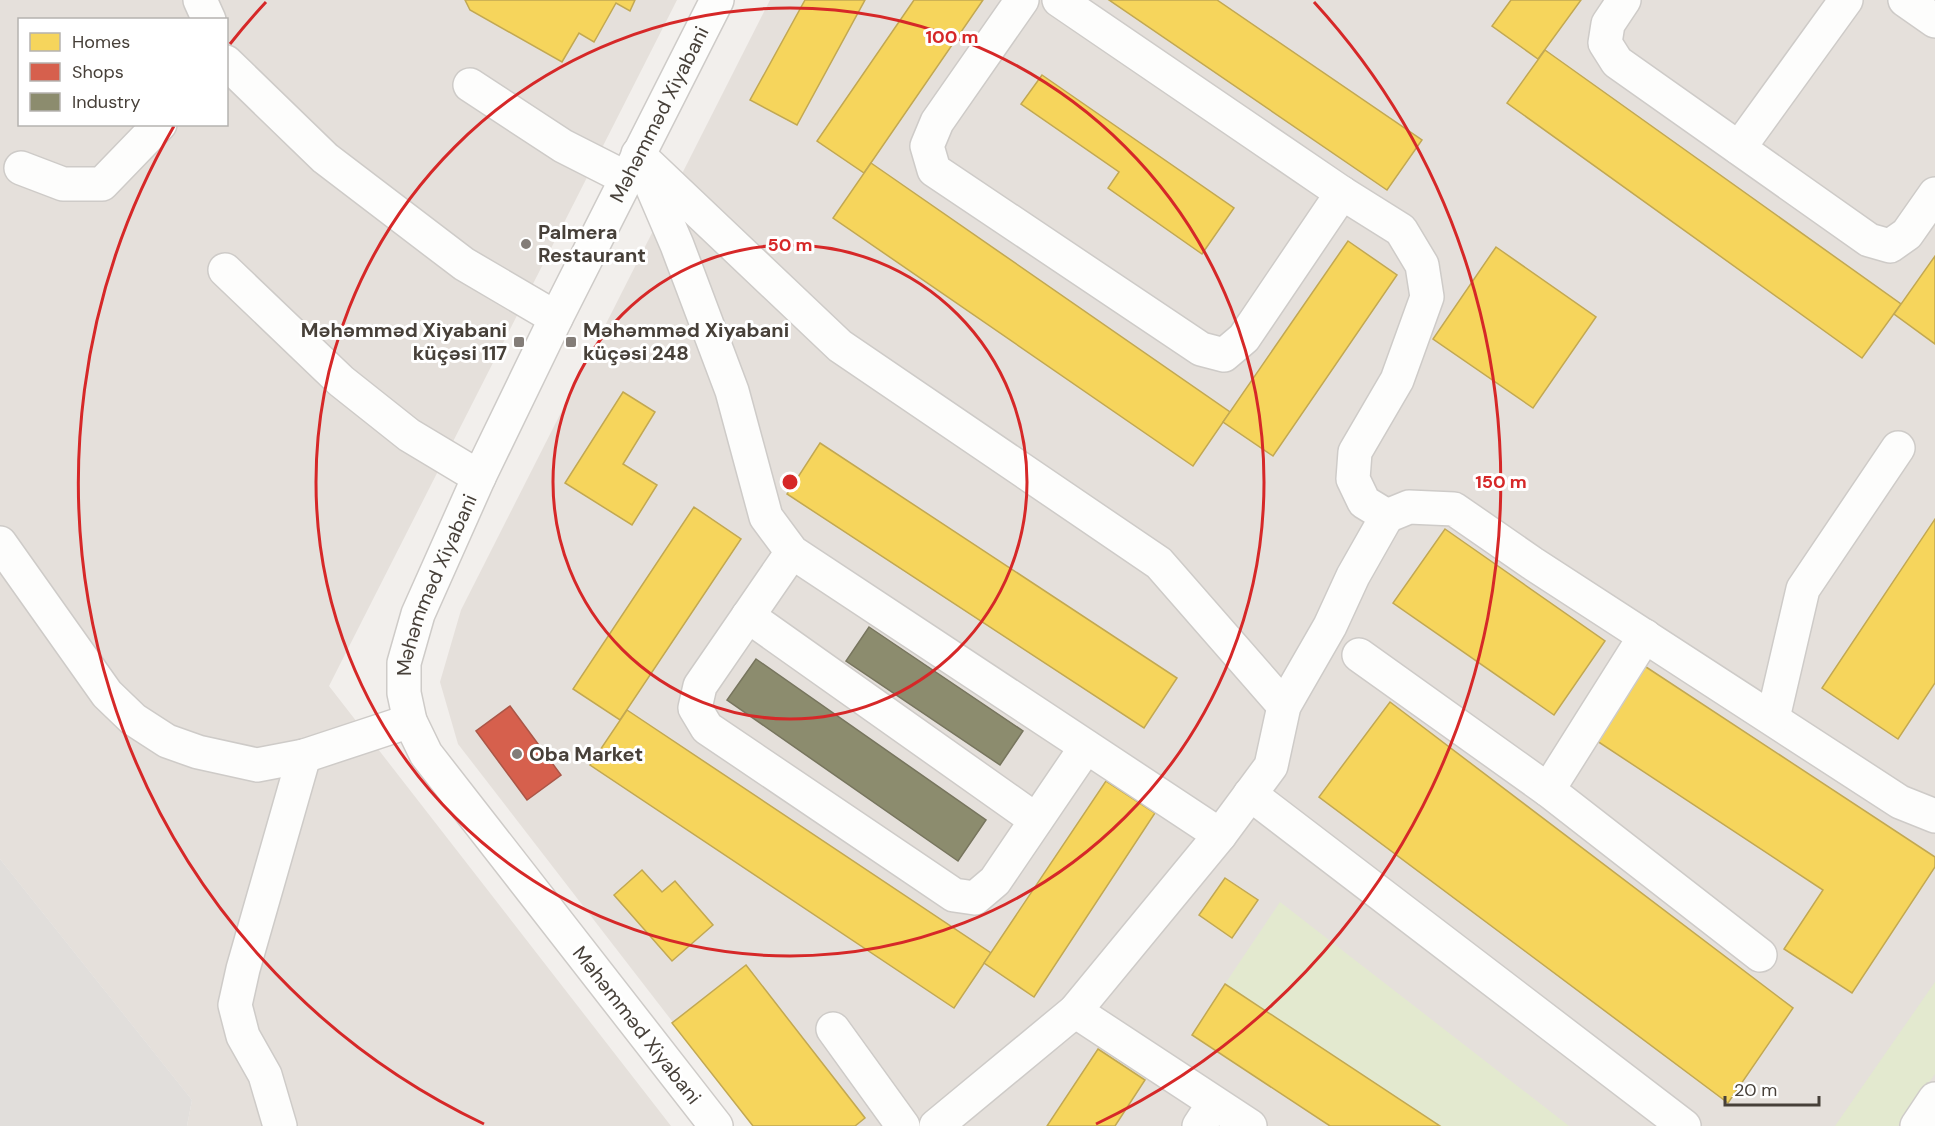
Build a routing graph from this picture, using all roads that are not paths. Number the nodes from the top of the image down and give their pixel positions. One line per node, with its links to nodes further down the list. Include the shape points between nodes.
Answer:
1 (200, 0): 8 (street)
2 (717, 0): 14 (street, Məhəmməd Xiyabani)
3 (1022, 0): 16 (street, via 937,122 927,146 934,170 1200,349 1224,355 1244,338)
4 (1059, 0): 16 (street)
5 (1624, 0): 13 (street, via 1608,24 1605,43 1617,62)
6 (1846, 0): 13 (street)
7 (1905, 0): 9 (street)
8 (208, 18)
9 (1935, 21)
10 (228, 64): 19 (street, via 325,158 464,264)
11 (470, 85): 14 (street, via 563,146)
12 (158, 126): 15 (street, via 102,184 63,183)
13 (1739, 148): 17 (street, via 1869,240 1890,246 1907,234)
14 (632, 166): 19 (street, Məhəmməd Xiyabani); 24 (street, via 676,245 732,391 766,517); 28 (street, via 840,346 1159,563)
15 (21, 168)
16 (1342, 193): 22 (street, via 1401,230 1422,265 1427,297 1397,380 1355,452 1353,479 1364,502)
17 (1935, 194)
18 (225, 270): 21 (street, via 341,381 409,435)
19 (556, 318): 21 (street, Məhəmməd Xiyabani)
20 (1898, 448): 29 (street, via 1803,589)
21 (479, 477): 30 (street, Məhəmməd Xiyabani, via 418,614 404,663 404,693)
22 (1387, 516): 26 (street, via 1409,507 1454,509); 28 (street)
23 (0, 543): 32 (street, via 107,694 133,719 167,741 247,763 257,765)
24 (792, 552): 25 (street); 31 (street)
25 (748, 616): 36 (street); 36 (street, via 700,686 695,708 706,728 954,895 975,898 995,881)
26 (1645, 636): 29 (street); 33 (street)
27 (1359, 655): 33 (street)
28 (1284, 706): 34 (street, via 1271,766)
29 (1773, 718): 35 (street, via 1900,802)
30 (410, 721): 32 (street); 44 (street, Məhəmməd Xiyabani, via 426,754)
31 (1086, 747): 36 (street); 37 (street)
32 (304, 756): 43 (street, via 235,1005 243,1036 265,1075)
33 (1548, 790): 38 (street)
34 (1250, 794): 37 (street); 48 (street)
35 (1935, 816)
36 (1036, 820)
37 (1220, 835): 39 (street)
38 (1760, 955)
39 (1075, 1011): 42 (street); 46 (street)
40 (833, 1029): 45 (street)
41 (1935, 1100): 49 (street)
42 (1207, 1114): 47 (street)
43 (280, 1126)
44 (716, 1126)
45 (903, 1126)
46 (936, 1126)
47 (1250, 1126)
48 (1684, 1126)
49 (1917, 1126)

